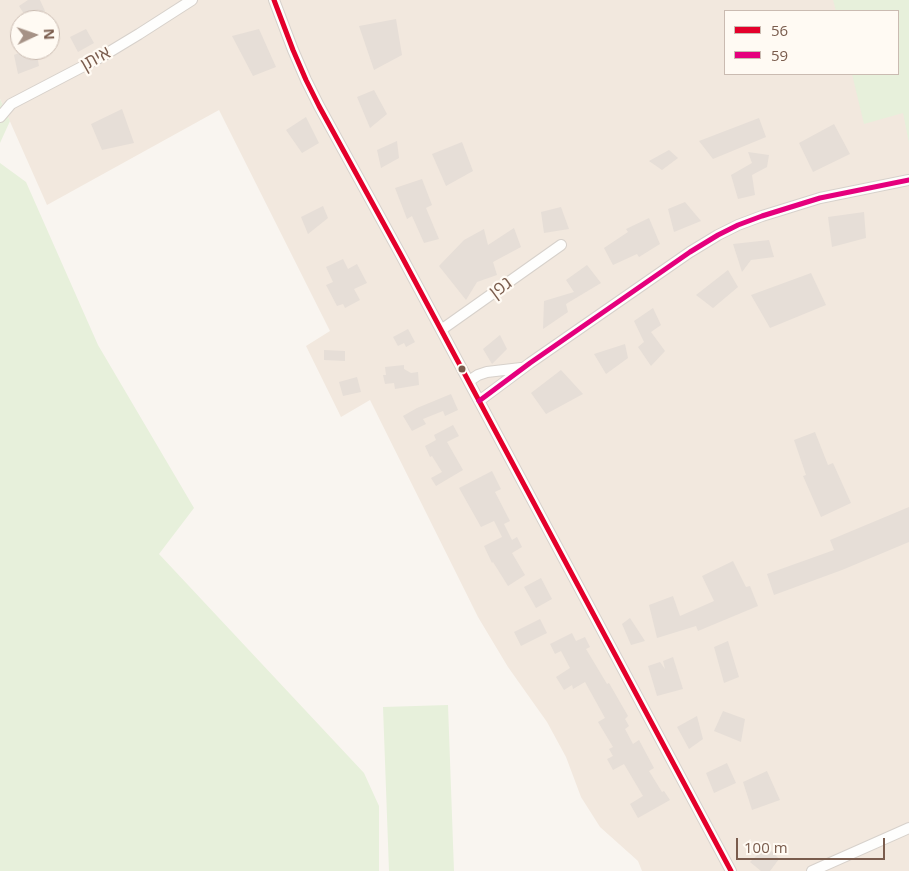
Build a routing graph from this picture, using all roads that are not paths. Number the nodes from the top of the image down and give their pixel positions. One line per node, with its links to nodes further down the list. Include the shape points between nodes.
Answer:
1 (192, 0): 3 (street, איתן, via 101,57 11,104)
2 (274, 0): 6 (street, via 306,80)
3 (0, 117)
4 (909, 180): 7 (street, via 820,198 738,225 702,245)
5 (561, 245): 6 (street, גפן)
6 (441, 330): 8 (street)
7 (530, 362): 8 (street, via 520,368 487,372); 9 (street)
8 (468, 381): 9 (street)
9 (479, 401): 11 (street)
10 (909, 828): 12 (street)
11 (731, 871)
12 (812, 871)

